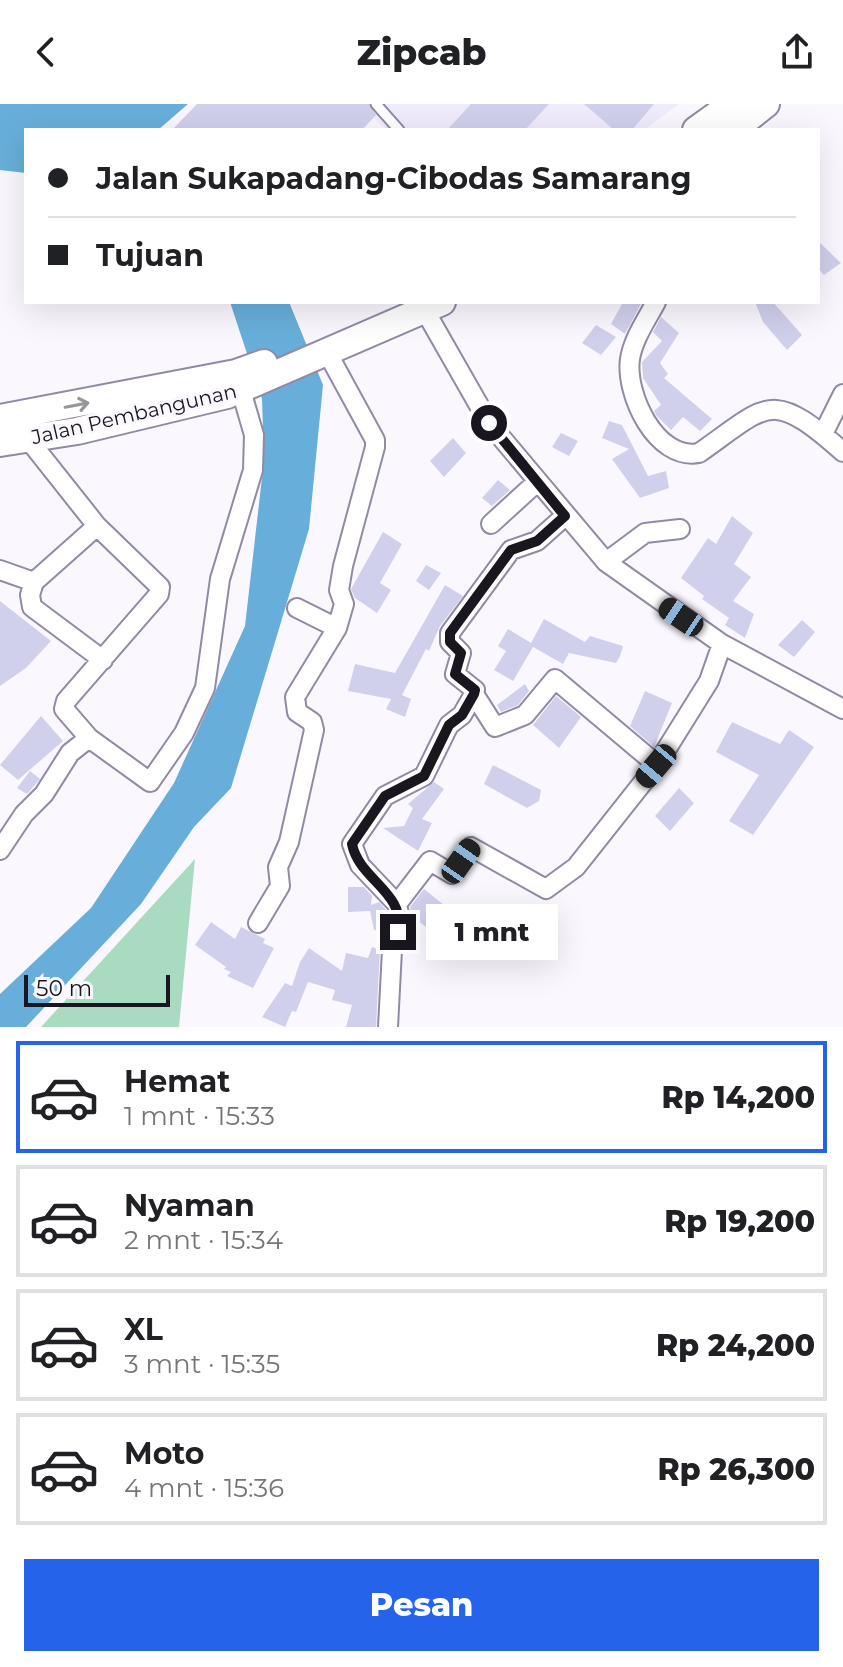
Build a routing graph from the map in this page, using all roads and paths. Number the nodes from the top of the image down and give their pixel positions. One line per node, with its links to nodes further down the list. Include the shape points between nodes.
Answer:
1 (376, 104): 4 (lane)
2 (732, 104): 5 (main road)
3 (766, 104): 6 (main road)
4 (397, 128)
5 (699, 128)
6 (736, 128)
7 (422, 304): 9 (main road, Jalan Pembangunan); 17 (street, via 489,423)
8 (655, 304): 13 (street, via 630,359 639,407 662,439 689,455 699,453 750,414 773,408)
9 (318, 352): 10 (main road, Jalan Pembangunan); 26 (street, via 375,440 343,566 339,590 344,604)
10 (246, 379): 12 (main road, Jalan Pembangunan, one-way to 10); 14 (main road, Jalan Pembangunan, via 77,431); 31 (street, via 253,470 220,579 197,711 150,782)
11 (843, 394): 13 (street)
12 (0, 418)
13 (823, 434): 16 (street)
14 (28, 439): 15 (main road, Jalan Pembangunan); 20 (street)
15 (0, 443)
16 (843, 452)
17 (537, 482): 18 (street); 19 (street)
18 (565, 516): 22 (street); 29 (street, via 537,541 511,550 450,633 450,642 461,653 455,674)
19 (491, 524)
20 (97, 526): 24 (street); 28 (street, via 160,587)
21 (680, 529): 22 (street, via 645,533)
22 (606, 562): 27 (street)
23 (0, 570): 24 (street)
24 (34, 582): 28 (street, via 32,607)
25 (297, 608): 26 (street)
26 (337, 628): 35 (street, via 295,697 297,712 312,722 314,730 289,842 278,867 280,886)
27 (722, 644): 30 (street); 32 (street, via 709,681)
28 (103, 660): 31 (street, via 63,704)
29 (474, 694): 32 (street, via 495,727 525,715 555,679); 34 (street, via 449,725 424,776 385,796 352,844 360,865)
30 (843, 709)
31 (89, 738): 33 (street, via 70,753)
32 (656, 764): 34 (street, via 576,867 546,889 471,847 452,874 430,861)
33 (0, 850)
34 (397, 904): 36 (street, via 400,919 392,950)
35 (258, 923)
36 (388, 1027)

